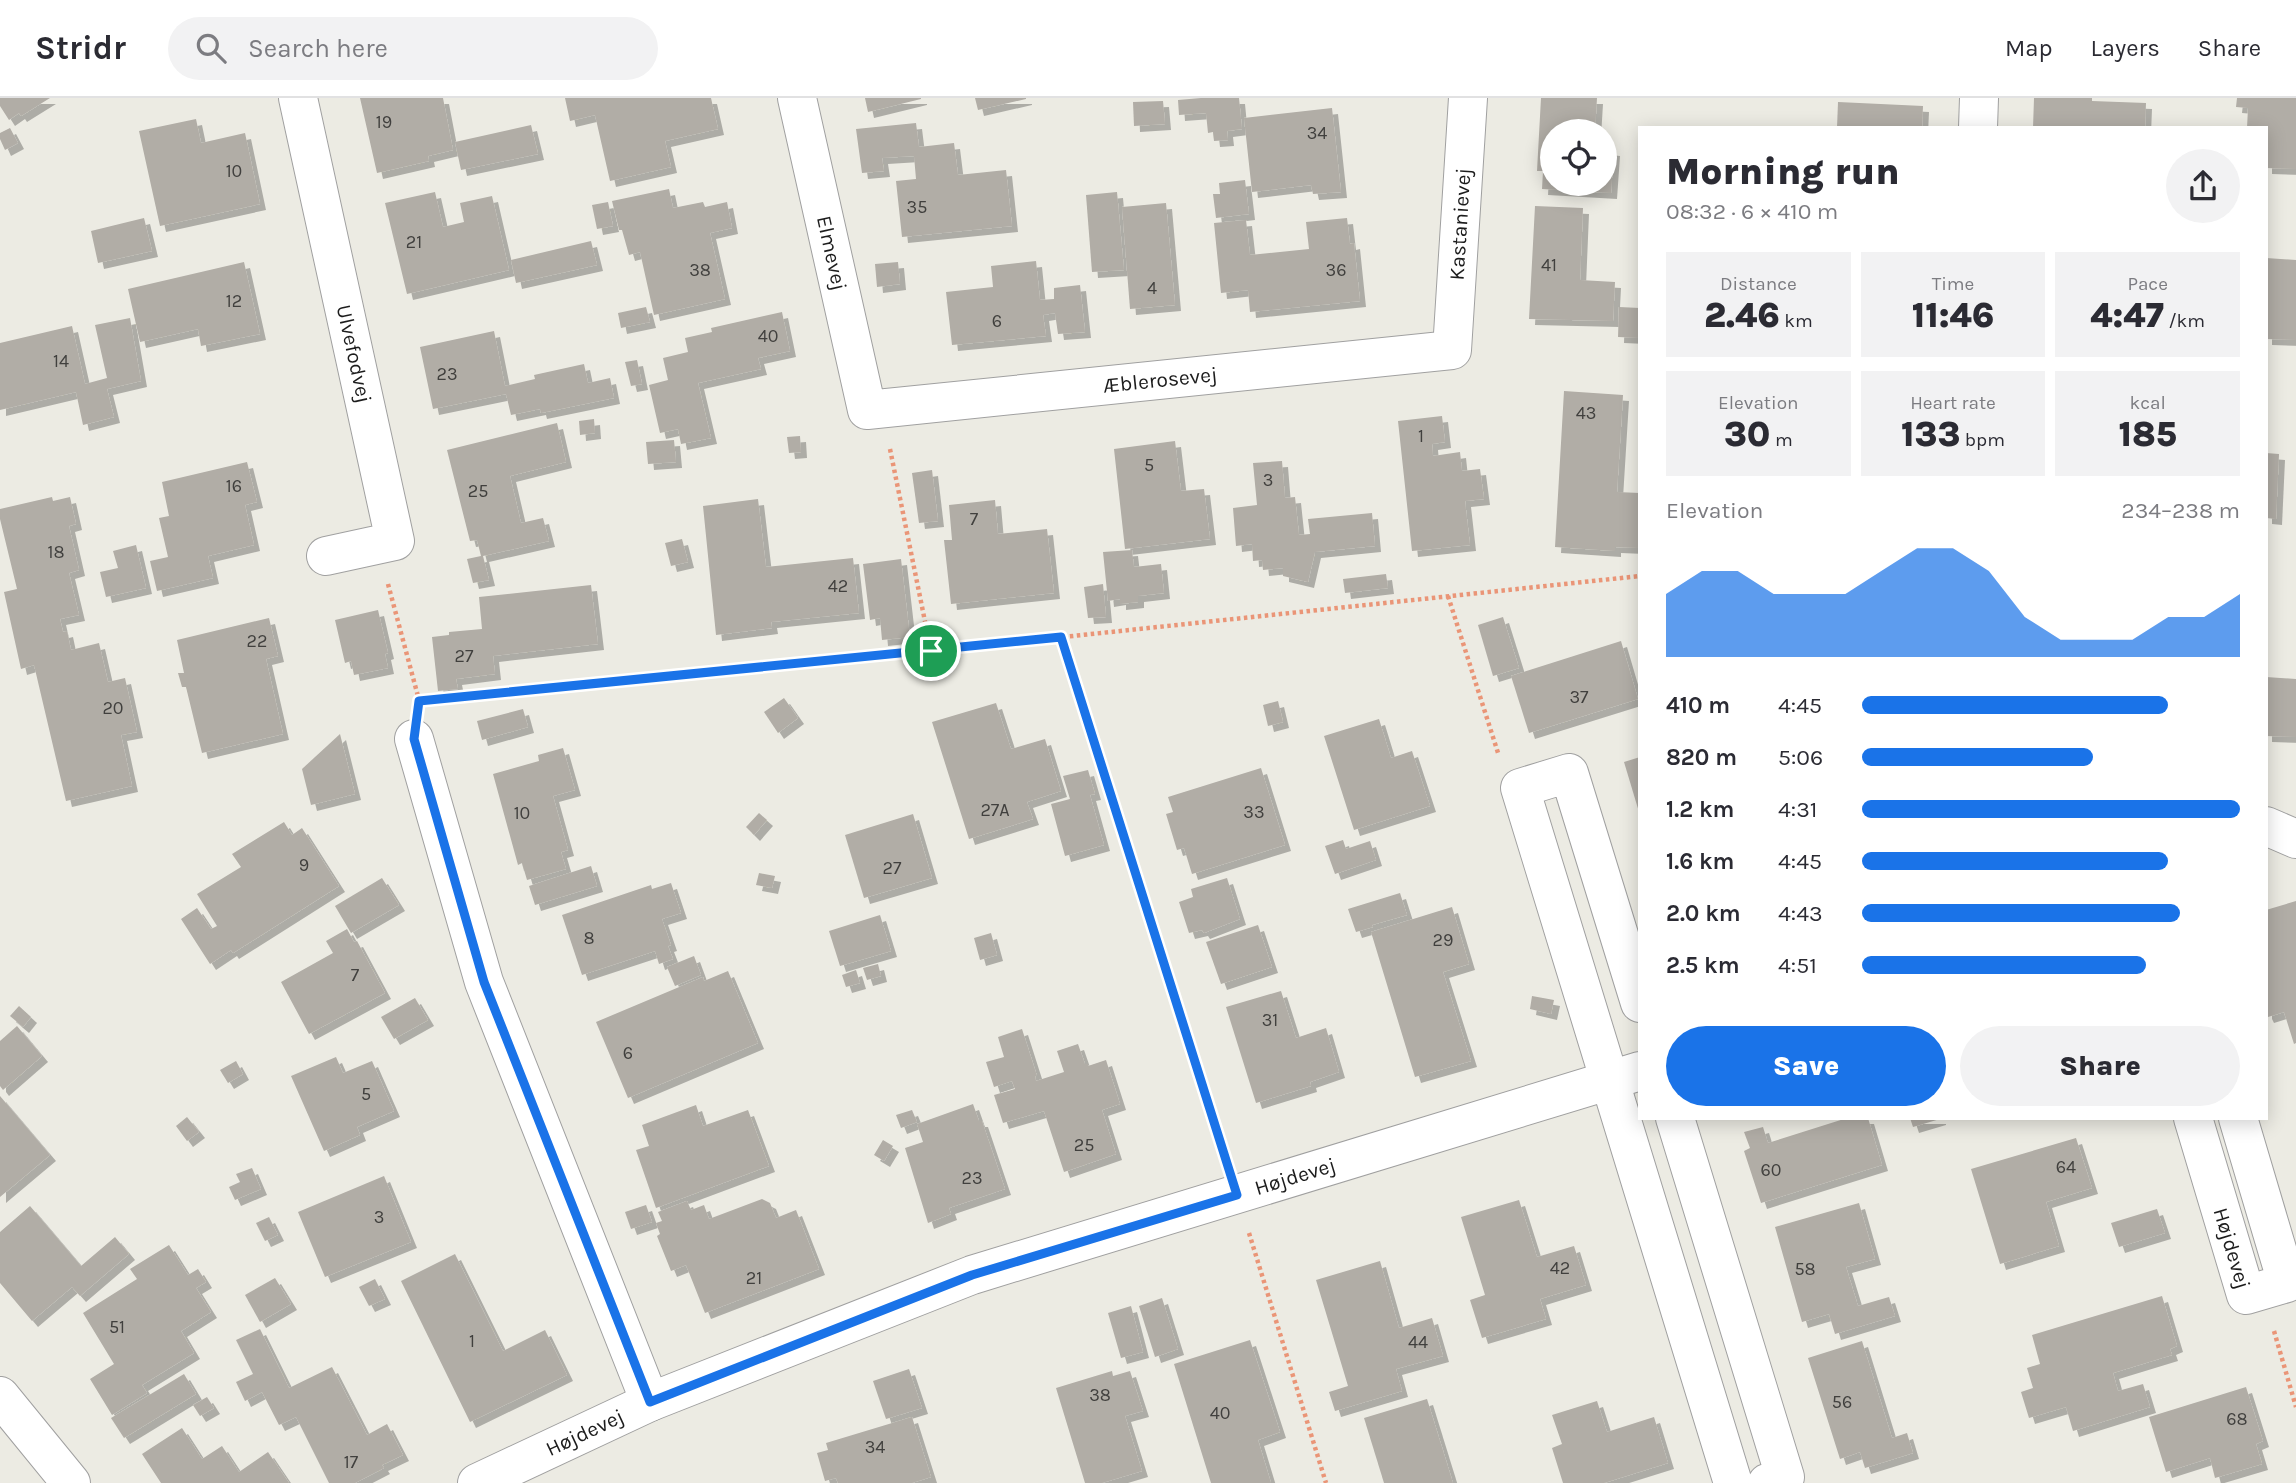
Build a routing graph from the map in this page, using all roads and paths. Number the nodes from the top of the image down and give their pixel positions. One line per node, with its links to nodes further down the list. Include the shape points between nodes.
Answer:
1 (298, 98): 8 (street, Ulvefodvej)
2 (797, 98): 7 (street, Elmevej)
3 (1468, 98): 6 (street, Kastanievej)
4 (1979, 98): 5 (street)
5 (1978, 126)
6 (1452, 350): 7 (street, Æblerosevej)
7 (874, 410): 13 (path)
8 (395, 541): 9 (street); 13 (path, via 386,578 419,701)
9 (327, 556)
10 (1638, 576): 11 (path)
11 (1448, 596): 12 (path); 15 (path, via 1503,769)
12 (1061, 637): 13 (path); 23 (path)
13 (931, 651)
14 (414, 739): 26 (street, via 484,982)
15 (1520, 788): 18 (street, via 1569,774); 19 (street)
16 (2268, 827): 17 (street)
17 (2296, 839)
18 (1638, 997)
19 (1625, 1076): 23 (street, Højdevej); 31 (street)
20 (1676, 1120): 32 (street, via 1785,1477)
21 (2194, 1120): 24 (street, Højdevej, via 2246,1295)
22 (2239, 1120): 24 (street, Højdevej, via 2287,1283)
23 (1237, 1195): 26 (street, Højdevej, via 972,1275); 30 (path)
24 (2262, 1291): 27 (path)
25 (0, 1396): 28 (street)
26 (650, 1402): 29 (street, Højdevej)
27 (2296, 1407)
28 (71, 1483)
29 (477, 1483)
30 (1326, 1483)
31 (1733, 1483)
32 (1767, 1483)

